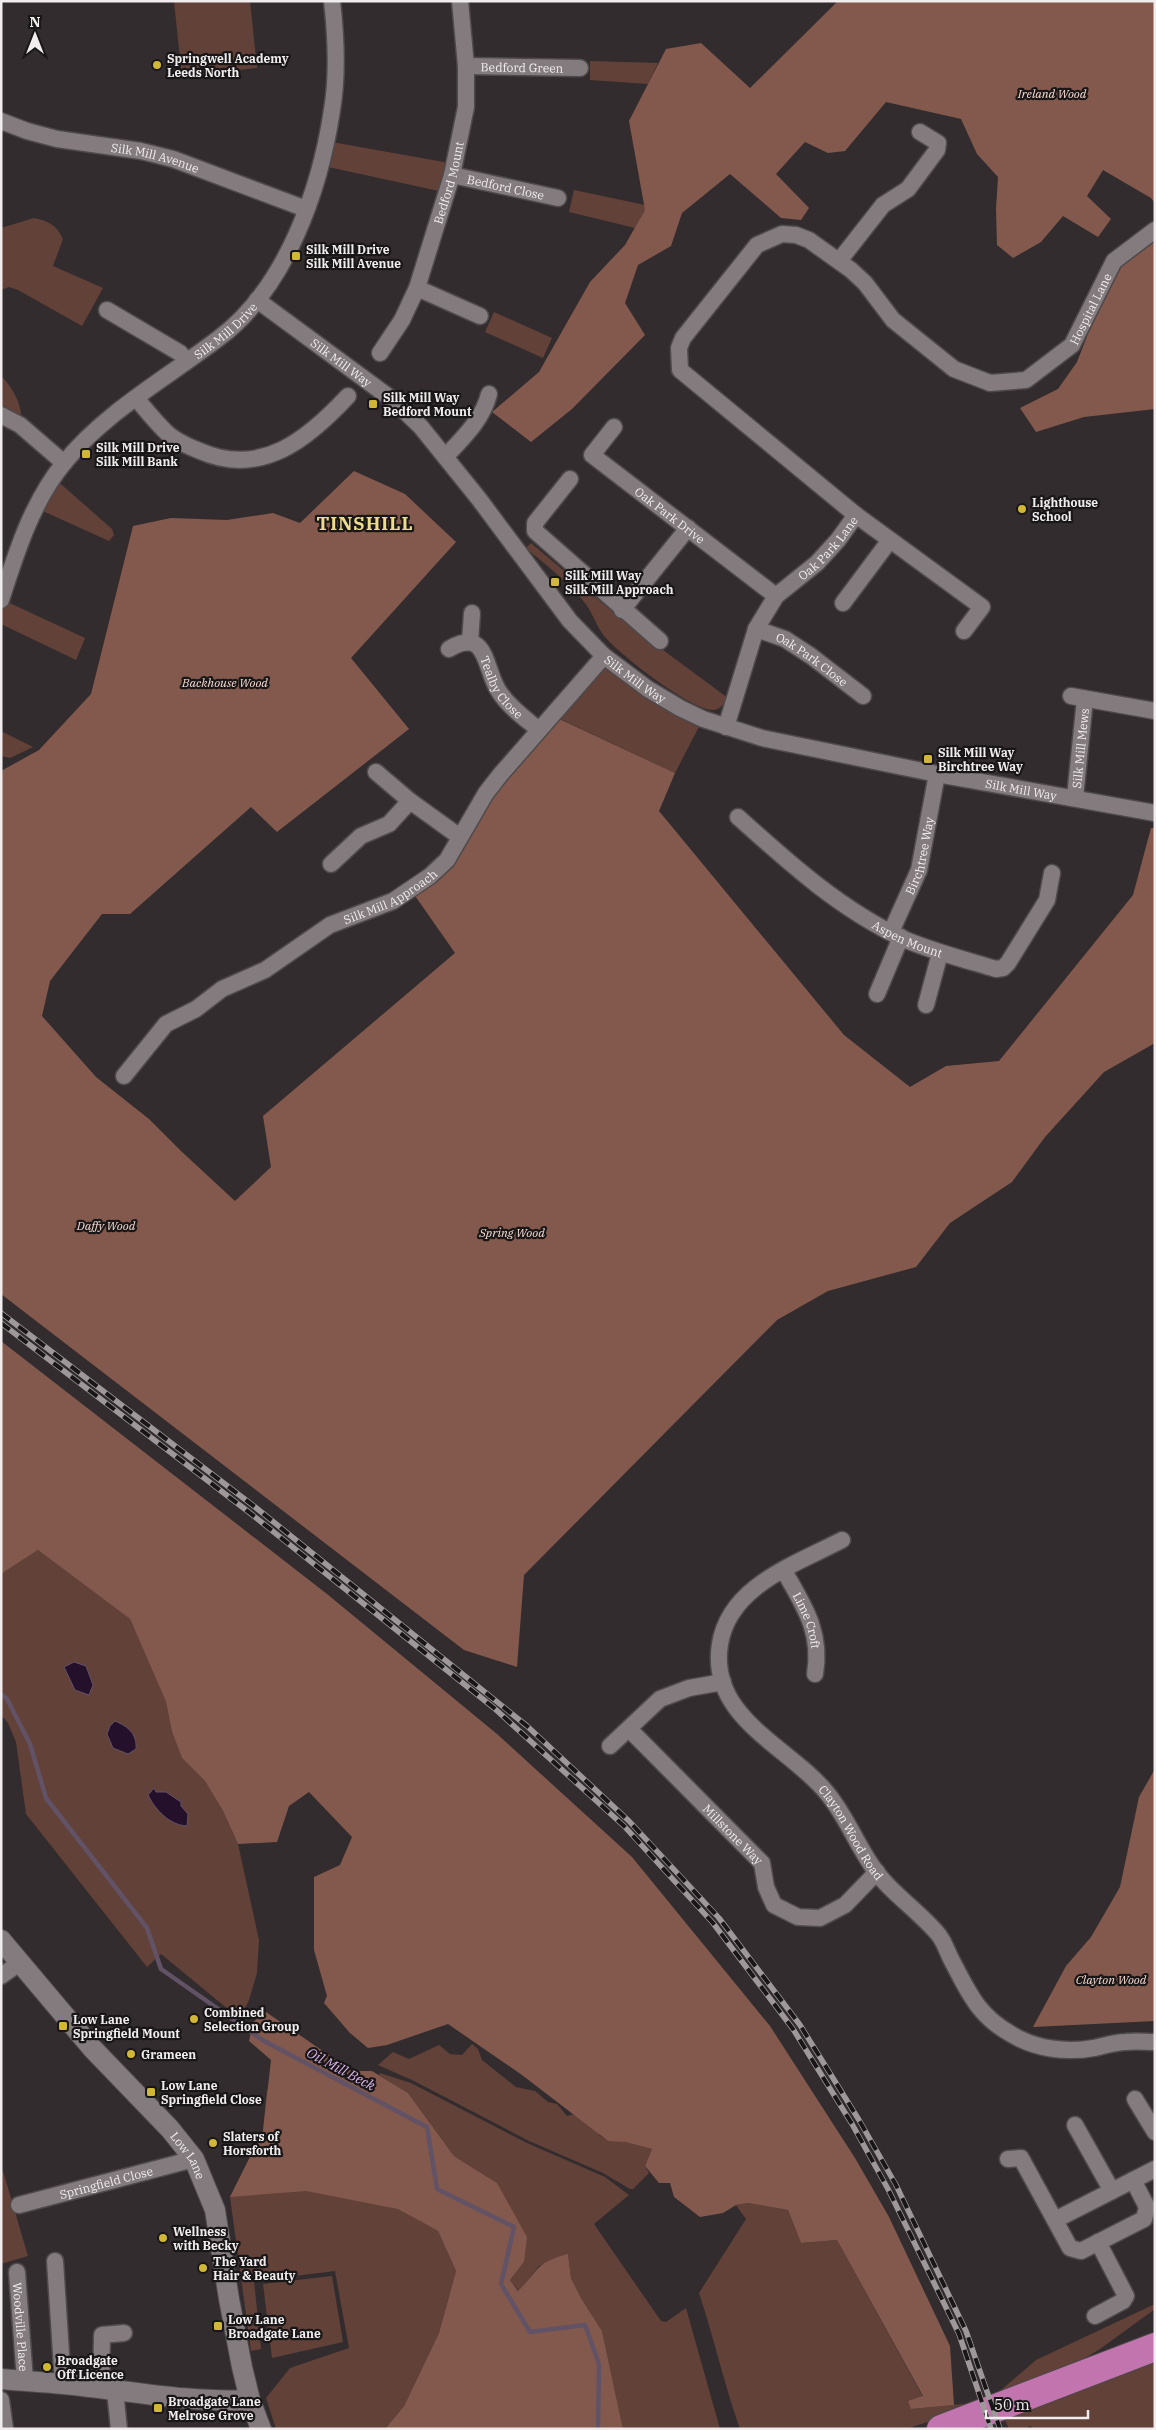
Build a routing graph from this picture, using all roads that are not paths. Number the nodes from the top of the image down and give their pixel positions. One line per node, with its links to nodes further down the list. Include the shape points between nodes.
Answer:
1 (332, 1): 9 (street, Silk Mill Drive, via 336,32 332,109)
2 (460, 1): 3 (street, Bedford Mount)
3 (466, 66): 4 (street, Bedford Green); 7 (street, Bedford Mount, via 466,108)
4 (580, 68)
5 (1, 121): 9 (street, Silk Mill Avenue, via 56,139 141,151 172,159)
6 (920, 132): 11 (street, via 938,142 937,150 908,189 883,205)
7 (452, 175): 8 (street, Bedford Close); 12 (street, Bedford Mount)
8 (558, 198)
9 (306, 209): 13 (street, Silk Mill Drive, via 289,252)
10 (1155, 230): 11 (street, Hospital Lane, via 1114,262 1072,345 1026,380 990,383 954,368 893,320 865,283)
11 (839, 261): 26 (street, Oak Park Lane, via 796,235 782,234 757,245 682,338 680,370)
12 (417, 288): 15 (street); 16 (street, Bedford Mount, via 402,320)
13 (257, 300): 17 (street, Silk Mill Drive, via 221,337); 23 (street, Silk Mill Way, via 393,400)
14 (107, 310): 17 (street, via 180,352)
15 (480, 316)
16 (380, 352)
17 (188, 361): 20 (street, Silk Mill Drive)
18 (489, 394): 23 (street, via 487,405 472,428)
19 (348, 396): 20 (street, via 327,418 278,454 236,460 210,456 184,445 164,431)
20 (136, 398): 24 (street, Silk Mill Drive, via 90,436)
21 (1, 415): 24 (street, via 20,425)
22 (614, 427): 27 (street, Oak Park Drive, via 592,455)
23 (446, 456): 40 (street, Silk Mill Way, via 570,621)
24 (64, 463): 29 (street, Silk Mill Drive)
25 (570, 480): 33 (street, via 535,522 535,531)
26 (856, 515): 28 (street); 30 (street, Oak Park Lane, via 817,563)
27 (688, 528): 30 (street, Oak Park Drive); 33 (street)
28 (890, 540): 32 (street); 36 (street, via 982,606)
29 (7, 559): 31 (street, Silk Mill Drive)
30 (776, 596): 35 (street, Oak Park Lane)
31 (1, 600)
32 (843, 603)
33 (622, 610): 37 (street)
34 (472, 613): 38 (street)
35 (756, 629): 41 (street, Oak Park Close, via 785,639); 43 (street, Oak Park Lane)
36 (964, 631)
37 (660, 641)
38 (470, 642): 39 (street, via 462,642); 44 (street, Tealby Close, via 483,652 499,693)
39 (449, 649)
40 (604, 656): 43 (street, Silk Mill Way, via 672,704); 44 (street, Silk Mill Approach)
41 (862, 696)
42 (1155, 711): 47 (street, Silk Mill Mews, via 1078,697)
43 (726, 727): 46 (street, Silk Mill Way, via 762,738)
44 (539, 730): 51 (street, Silk Mill Approach, via 486,793)
45 (376, 772): 48 (street)
46 (937, 774): 47 (street, Silk Mill Way); 54 (street, Birchtree Way, via 919,870)
47 (1075, 797): 49 (street, Silk Mill Way)
48 (410, 801): 51 (street); 52 (street, via 389,824 361,836)
49 (1155, 813)
50 (738, 817): 54 (street, Aspen Mount, via 796,869 853,910)
51 (460, 837): 58 (street, Silk Mill Approach, via 447,860 411,890 393,901 330,926 265,970 222,990 196,1009 166,1024)
52 (330, 864)
53 (1052, 873): 55 (street, Aspen Mount, via 1047,900 1003,968 996,969)
54 (896, 935): 55 (street, Aspen Mount); 56 (street, Birchtree Way)
55 (940, 953): 57 (street)
56 (878, 994)
57 (926, 1004)
58 (124, 1076)
59 (842, 1540): 60 (street, Clayton Wood Road)
60 (784, 1571): 61 (street, Lime Croft, via 815,1632 818,1655); 62 (street, Clayton Wood Road, via 740,1600 726,1624 720,1645 719,1668)
61 (815, 1674)
62 (723, 1682): 63 (street, via 689,1688 660,1699); 65 (street, Clayton Wood Road, via 738,1712 826,1791)
63 (628, 1729): 64 (street); 65 (street, Millstone Way, via 762,1863 766,1887 774,1905 798,1917 820,1918 845,1905)
64 (610, 1746)
65 (877, 1872): 69 (street, Clayton Wood Road, via 939,1935 972,2001 991,2022 1012,2036 1045,2048 1068,2050 1125,2042)
66 (1, 1940): 67 (street, Low Lane)
67 (21, 1962): 68 (street); 73 (street, Low Lane, via 92,2048 170,2129)
68 (1, 1976)
69 (1155, 2042)
70 (1135, 2099): 72 (street)
71 (1075, 2125): 77 (street)
72 (1155, 2132)
73 (194, 2159): 78 (street, Springfield Close); 93 (street, Low Lane, via 215,2210 228,2299)
74 (1008, 2159): 79 (street, via 1021,2158)
75 (1155, 2169): 76 (street)
76 (1133, 2180): 77 (street); 80 (street, via 1147,2207 1144,2219)
77 (1112, 2191): 79 (street)
78 (18, 2205)
79 (1055, 2220): 80 (street, via 1070,2248 1082,2251)
80 (1098, 2242): 83 (street, via 1126,2296 1123,2301)
81 (55, 2261): 90 (street)
82 (18, 2272): 89 (street, Woodville Place)
83 (1094, 2316)
84 (1155, 2330): 87 (highway)
85 (124, 2333): 91 (street, via 102,2335)
86 (1155, 2347): 87 (highway)
87 (1094, 2371): 97 (highway)
88 (1, 2379): 89 (street)
89 (25, 2381): 90 (street)
90 (63, 2384): 91 (street)
91 (108, 2390): 93 (street, via 155,2396); 95 (street)
92 (1, 2400): 94 (street)
93 (250, 2400): 96 (street, Low Lane)
94 (4, 2429)
95 (119, 2429)
96 (261, 2429)
97 (941, 2429)

